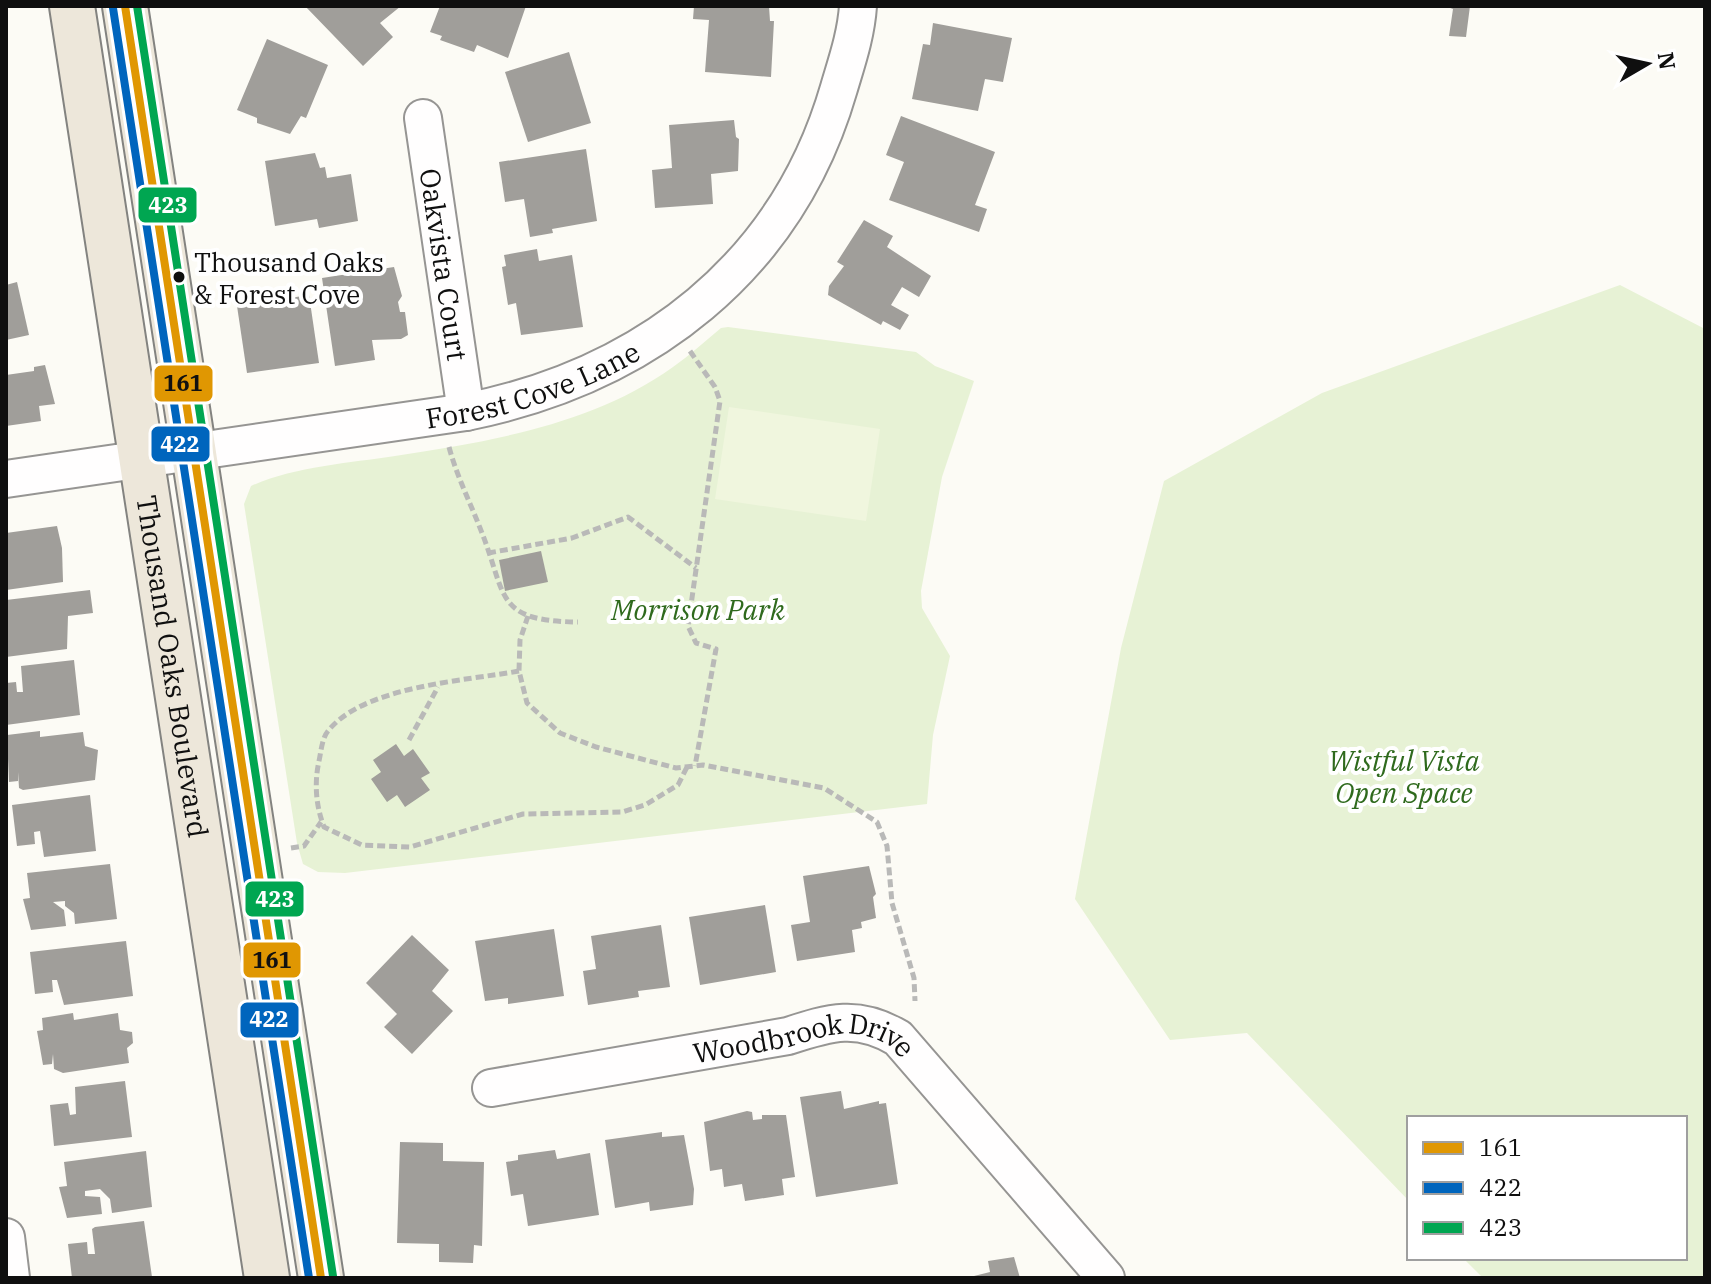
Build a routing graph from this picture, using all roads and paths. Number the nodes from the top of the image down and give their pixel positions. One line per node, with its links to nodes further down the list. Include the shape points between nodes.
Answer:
1 (72, 6): 8 (main road, Thousand Oaks Boulevard)
2 (125, 6): 7 (main road, Thousand Oaks Boulevard)
3 (858, 6): 6 (street, Forest Cove Lane, via 828,125 788,207 741,266 686,317 631,354)
4 (423, 118): 6 (street, Oakvista Court)
5 (689, 350): 11 (path, via 720,401)
6 (457, 427): 7 (street, Forest Cove Lane); 10 (path, via 459,484)
7 (193, 450): 8 (street, Forest Cove Lane); 26 (main road, Thousand Oaks Boulevard)
8 (143, 458): 9 (street, Forest Cove Lane); 25 (main road, Thousand Oaks Boulevard)
9 (6, 479)
10 (488, 553): 11 (path, via 572,538 628,517); 12 (path, via 497,585 515,609)
11 (696, 568): 17 (path, via 688,626 696,643 716,649)
12 (528, 616): 13 (path, via 539,622); 14 (path, via 520,640)
13 (578, 622)
14 (519, 671): 15 (path); 18 (path, via 527,703 560,733 596,747)
15 (438, 686): 16 (path); 19 (path, via 400,692 347,713 325,734 316,776)
16 (409, 740)
17 (695, 766): 18 (path); 21 (path, via 824,788 877,822 887,846 892,903 914,978)
18 (687, 767): 19 (path, via 678,785 622,812 523,814 410,847 362,845 324,827)
19 (322, 821): 20 (path, via 304,846)
20 (291, 848)
21 (915, 1001)
22 (491, 1088): 27 (street, Woodbrook Drive, via 788,1036 822,1024 877,1026 898,1038)
23 (6, 1237): 24 (street)
24 (11, 1278)
25 (267, 1278)
26 (321, 1278)
27 (1106, 1278)

